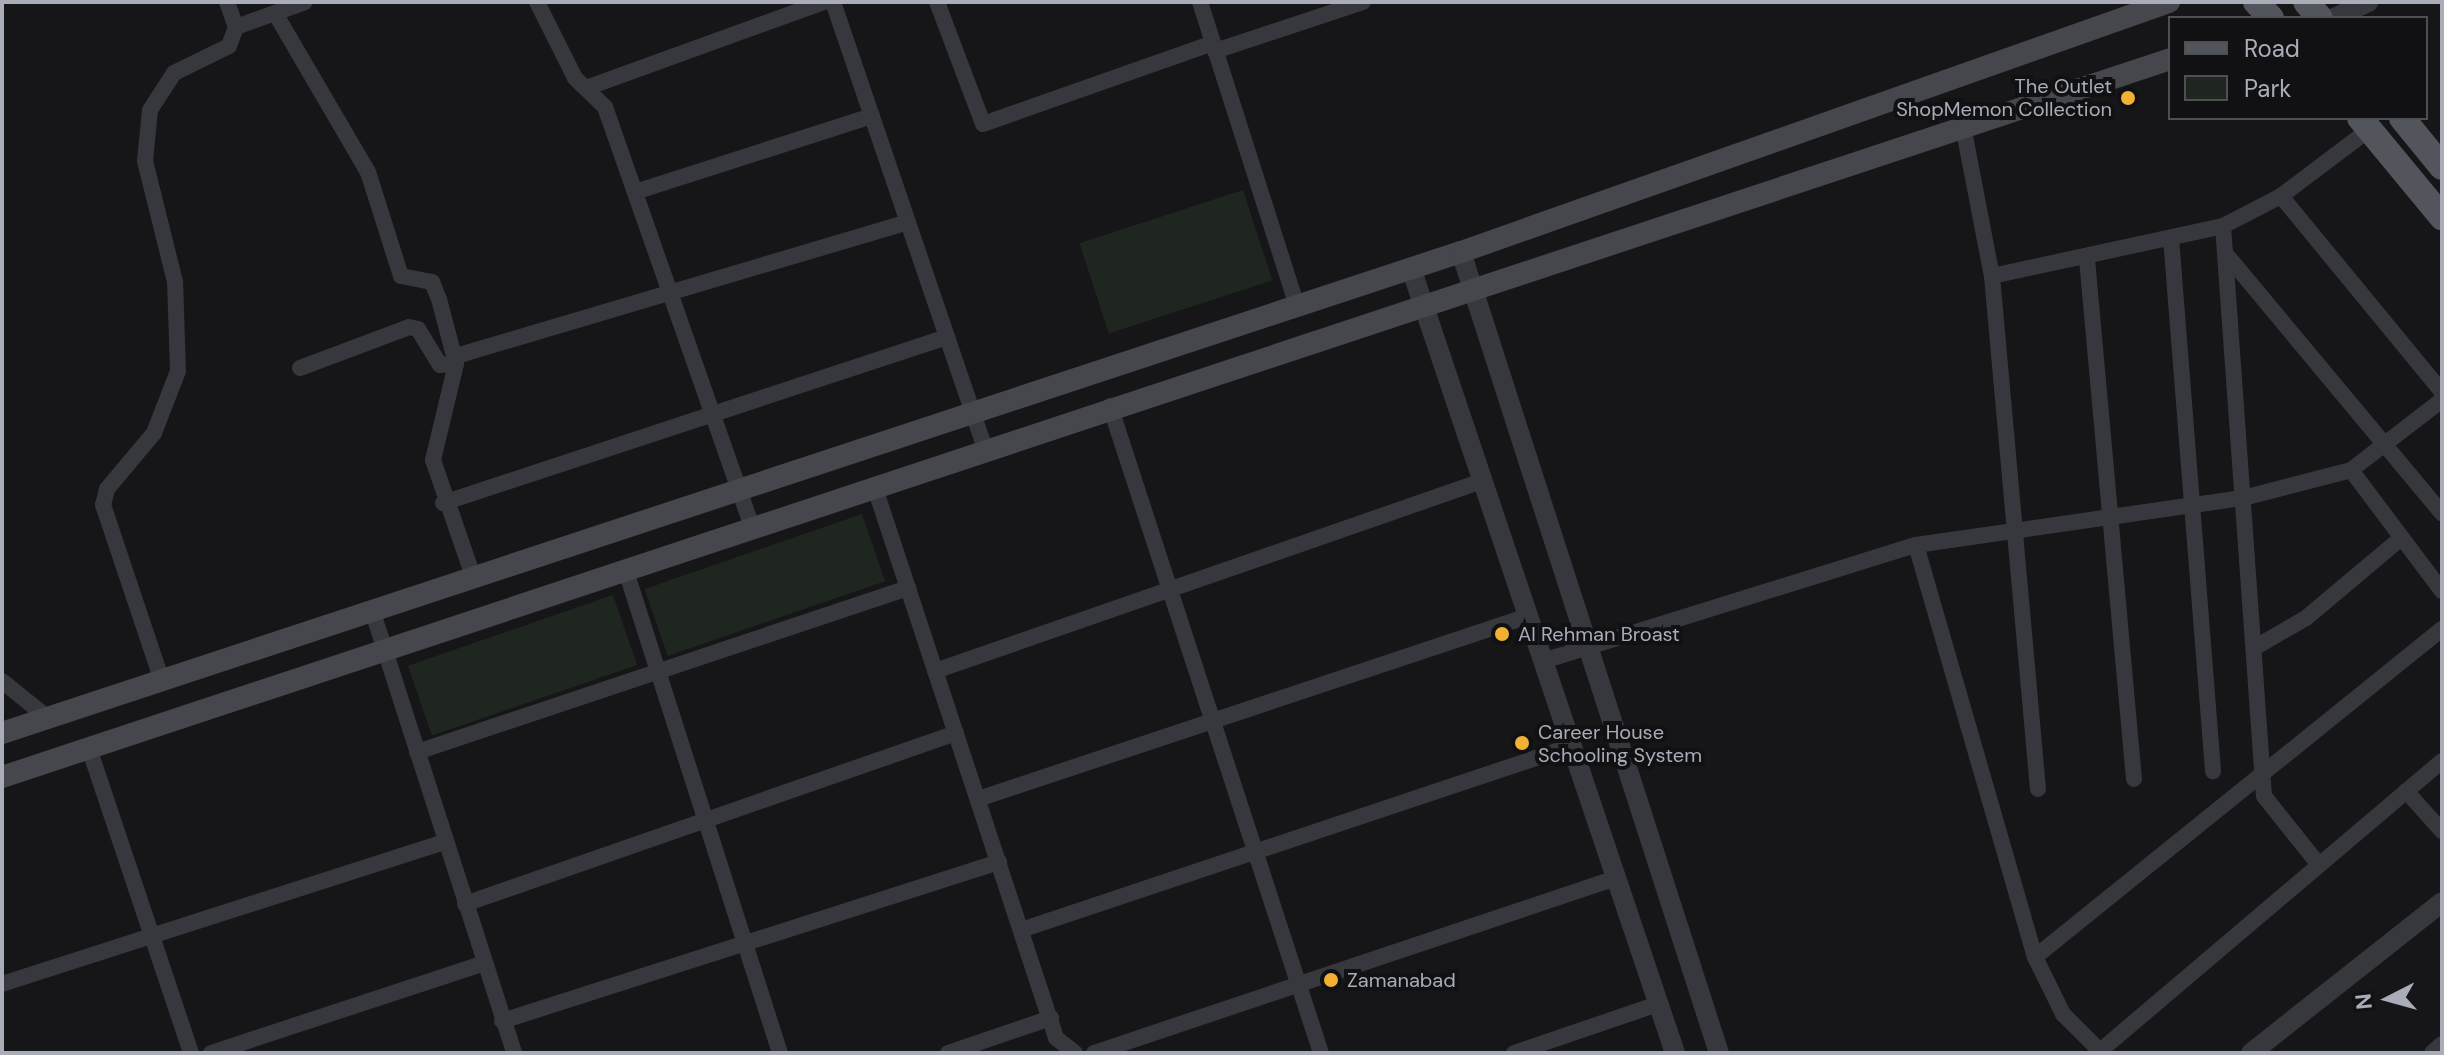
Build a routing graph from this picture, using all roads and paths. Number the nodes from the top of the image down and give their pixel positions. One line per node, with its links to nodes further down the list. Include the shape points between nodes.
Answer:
1 (227, 2): 13 (street)
2 (305, 2): 11 (street)
3 (537, 2): 16 (street)
4 (824, 2): 16 (street)
5 (833, 2): 17 (street)
6 (937, 2): 14 (street, via 983,124)
7 (1200, 2): 14 (street)
8 (1363, 2): 14 (street)
9 (2169, 2): 28 (main road)
10 (2368, 2): 12 (street)
11 (275, 13): 13 (street); 38 (street, via 368,172 401,276 432,282)
12 (2338, 16)
13 (236, 27): 75 (street, via 229,46 161,85 150,110 145,161 175,282 178,371 154,433 107,489 103,505)
14 (1214, 47): 36 (street)
15 (2168, 60): 20 (main road)
16 (586, 88): 22 (street, via 605,107)
17 (872, 116): 22 (street); 25 (street)
18 (2404, 120): 21 (main road)
19 (2365, 124): 23 (street); 24 (main road)
20 (1963, 126): 32 (street); 33 (main road)
21 (2442, 167)
22 (635, 192): 34 (street)
23 (2281, 196): 26 (street); 40 (street)
24 (2442, 217)
25 (908, 222): 34 (street); 37 (street)
26 (2223, 226): 27 (street); 29 (street)
27 (2171, 238): 30 (street); 53 (street)
28 (1461, 252): 31 (main road); 33 (street)
29 (2224, 252): 45 (street); 51 (street)
30 (2087, 259): 32 (street); 55 (street)
31 (1411, 268): 35 (street); 36 (main road)
32 (1992, 276): 57 (street)
33 (1470, 287): 35 (main road); 68 (street)
34 (668, 293): 38 (street); 44 (street)
35 (1422, 302): 42 (main road); 48 (street)
36 (1297, 306): 43 (main road)
37 (947, 337): 43 (street); 44 (street)
38 (456, 360): 39 (street, via 440,365 418,329 409,327); 52 (street, via 433,460)
39 (300, 368)
40 (2442, 392)
41 (2442, 400): 45 (street)
42 (1110, 406): 46 (main road); 63 (street)
43 (973, 414): 46 (street); 50 (main road)
44 (715, 417): 50 (street); 52 (street)
45 (2390, 447): 47 (street); 54 (street)
46 (985, 448): 49 (main road)
47 (2351, 470): 51 (street); 58 (street)
48 (1482, 481): 63 (street); 66 (street)
49 (874, 485): 56 (main road); 62 (street)
50 (739, 489): 56 (street); 61 (main road)
51 (2243, 498): 53 (street); 69 (street)
52 (443, 503): 61 (street)
53 (2192, 506): 55 (street); 84 (street)
54 (2442, 513)
55 (2110, 519): 57 (street); 87 (street)
56 (752, 526): 60 (main road)
57 (2011, 530): 59 (street); 88 (street)
58 (2400, 539): 64 (street); 69 (street, via 2306,618)
59 (1916, 545): 68 (street); 103 (street)
60 (625, 568): 70 (main road); 72 (street)
61 (474, 579): 65 (main road)
62 (908, 588): 72 (street); 73 (street)
63 (1168, 589): 73 (street); 77 (street)
64 (2442, 591)
65 (373, 613): 70 (street); 75 (main road)
66 (1528, 616): 71 (street); 77 (street)
67 (2442, 629): 85 (street)
68 (1586, 647): 71 (street); 123 (street)
69 (2254, 648): 85 (street)
70 (384, 649): 81 (main road); 82 (street)
71 (1543, 661): 80 (street)
72 (658, 669): 82 (street); 91 (street)
73 (935, 671): 79 (street)
74 (2, 681): 76 (street)
75 (162, 681): 76 (main road)
76 (48, 718): 78 (main road)
77 (1212, 718): 90 (street); 94 (street)
78 (2, 733)
79 (956, 733): 90 (street); 91 (street)
80 (1572, 746): 94 (street); 97 (street)
81 (89, 748): 86 (main road); 101 (street)
82 (417, 752): 93 (street)
83 (2442, 761): 89 (street)
84 (2213, 771)
85 (2262, 772): 96 (street, via 2264,796); 103 (street)
86 (2, 777)
87 (2134, 779)
88 (2038, 789)
89 (2406, 791): 92 (street); 96 (street)
90 (978, 799): 95 (street)
91 (706, 820): 99 (street); 102 (street)
92 (2442, 831)
93 (445, 842): 99 (street); 101 (street)
94 (1255, 851): 100 (street); 106 (street)
95 (999, 862): 100 (street); 102 (street)
96 (2319, 865): 112 (street)
97 (1616, 878): 106 (street); 107 (street)
98 (2442, 902): 124 (street)
99 (465, 904): 104 (street)
100 (1021, 930): 108 (street)
101 (150, 936): 105 (street); 113 (street)
102 (745, 943): 109 (street); 116 (street)
103 (2035, 957): 112 (street, via 2063,1014)
104 (484, 963): 109 (street); 114 (street)
105 (2, 984)
106 (1298, 985): 119 (street); 120 (street)
107 (1658, 1004): 121 (street); 122 (street)
108 (1051, 1018): 111 (street); 118 (street, via 1056,1038)
109 (502, 1021): 115 (street)
110 (2442, 1044): 125 (street)
111 (993, 1046): 117 (street)
112 (2101, 1052)
113 (191, 1053)
114 (211, 1053)
115 (514, 1053)
116 (780, 1053)
117 (948, 1053)
118 (1075, 1053)
119 (1094, 1053)
120 (1321, 1053)
121 (1514, 1053)
122 (1675, 1053)
123 (1719, 1053)
124 (2251, 1053)
125 (2432, 1053)

